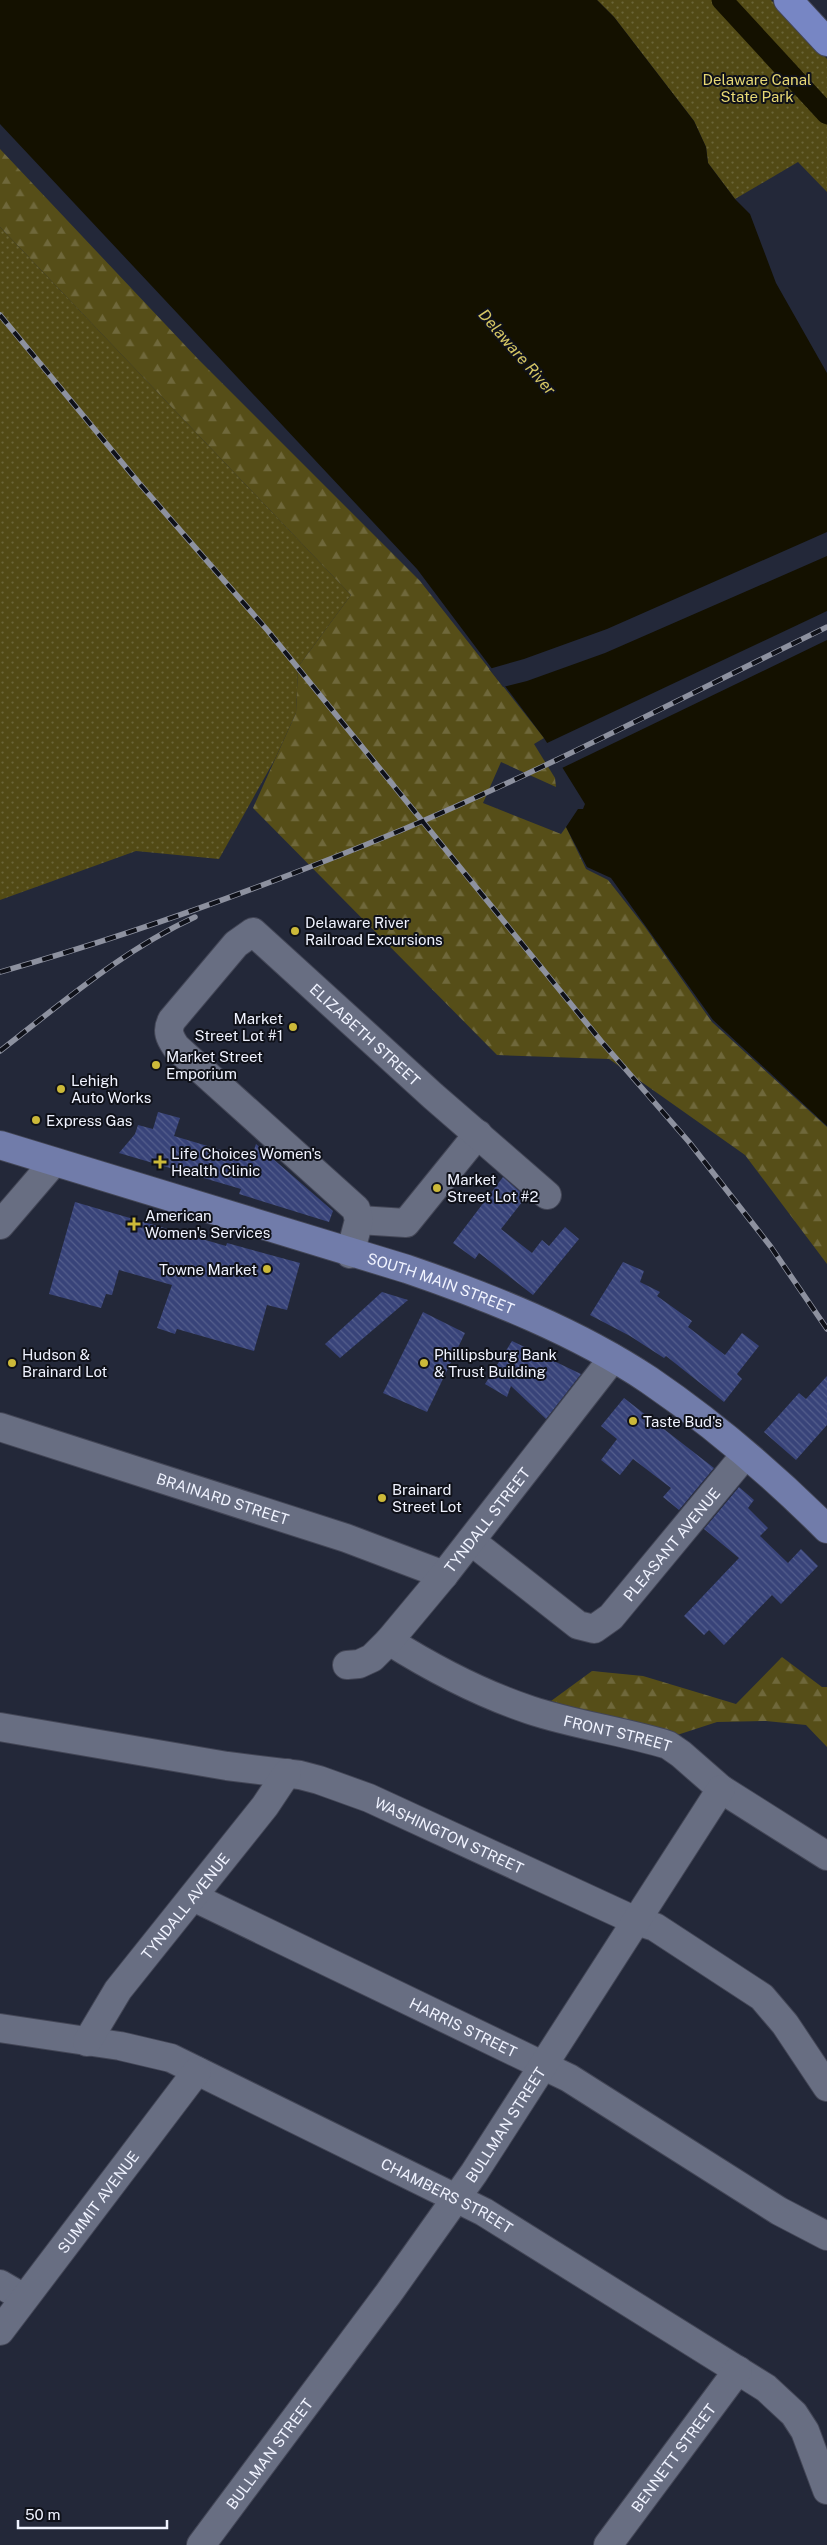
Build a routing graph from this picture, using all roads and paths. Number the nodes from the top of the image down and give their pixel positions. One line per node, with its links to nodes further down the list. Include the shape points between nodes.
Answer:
1 (788, 0): 2 (highway)
2 (827, 42)
3 (478, 1134): 6 (street, ELIZABETH STREET); 7 (street, via 406,1223); 7 (street, ELIZABETH STREET, via 253,932 236,944 172,1020 169,1038 356,1209)
4 (0, 1145): 5 (main road, SOUTH MAIN STREET)
5 (54, 1162): 8 (street); 9 (main road, SOUTH MAIN STREET)
6 (547, 1196)
7 (359, 1220): 9 (street)
8 (0, 1225)
9 (350, 1254): 10 (main road, SOUTH MAIN STREET, via 469,1290)
10 (613, 1358): 12 (main road, SOUTH MAIN STREET, via 649,1381); 14 (street, TYNDALL STREET)
11 (0, 1427): 15 (street, BRAINARD STREET, via 346,1538)
12 (745, 1455): 13 (main road, SOUTH MAIN STREET); 14 (street, PLEASANT AVENUE, via 611,1617 594,1629 578,1625)
13 (827, 1529)
14 (471, 1541): 15 (street, TYNDALL STREET)
15 (444, 1575): 16 (street, TYNDALL STREET)
16 (389, 1641): 17 (street, TYNDALL STREET, via 372,1658); 20 (street, FRONT STREET, via 450,1676 530,1710 668,1745)
17 (348, 1665)
18 (0, 1727): 19 (street, WASHINGTON STREET, via 227,1766)
19 (287, 1773): 22 (street, TYNDALL AVENUE); 23 (street, WASHINGTON STREET, via 319,1780 369,1798)
20 (721, 1789): 21 (street, FRONT STREET); 23 (street, BULLMAN STREET)
21 (827, 1856)
22 (193, 1897): 25 (street, TYNDALL AVENUE, via 118,1990); 26 (street, HARRIS STREET)
23 (636, 1921): 26 (street, BULLMAN STREET); 28 (street, WASHINGTON STREET, via 655,1927 762,1998 785,2024)
24 (0, 2028): 25 (street, CHAMBERS STREET)
25 (88, 2042): 27 (street, CHAMBERS STREET, via 171,2058)
26 (543, 2065): 29 (street, BULLMAN STREET); 30 (street, HARRIS STREET, via 675,2143 780,2211)
27 (197, 2071): 29 (street, CHAMBERS STREET); 32 (street, SUMMIT AVENUE)
28 (827, 2087)
29 (456, 2198): 34 (street, CHAMBERS STREET, via 484,2212); 36 (street, BULLMAN STREET)
30 (827, 2236)
31 (0, 2284): 32 (street)
32 (24, 2298): 33 (street, SUMMIT AVENUE)
33 (0, 2332)
34 (738, 2370): 35 (street, CHAMBERS STREET, via 766,2388 794,2414 805,2430); 37 (street, BENNETT STREET)
35 (825, 2485)
36 (201, 2545)
37 (608, 2545)

